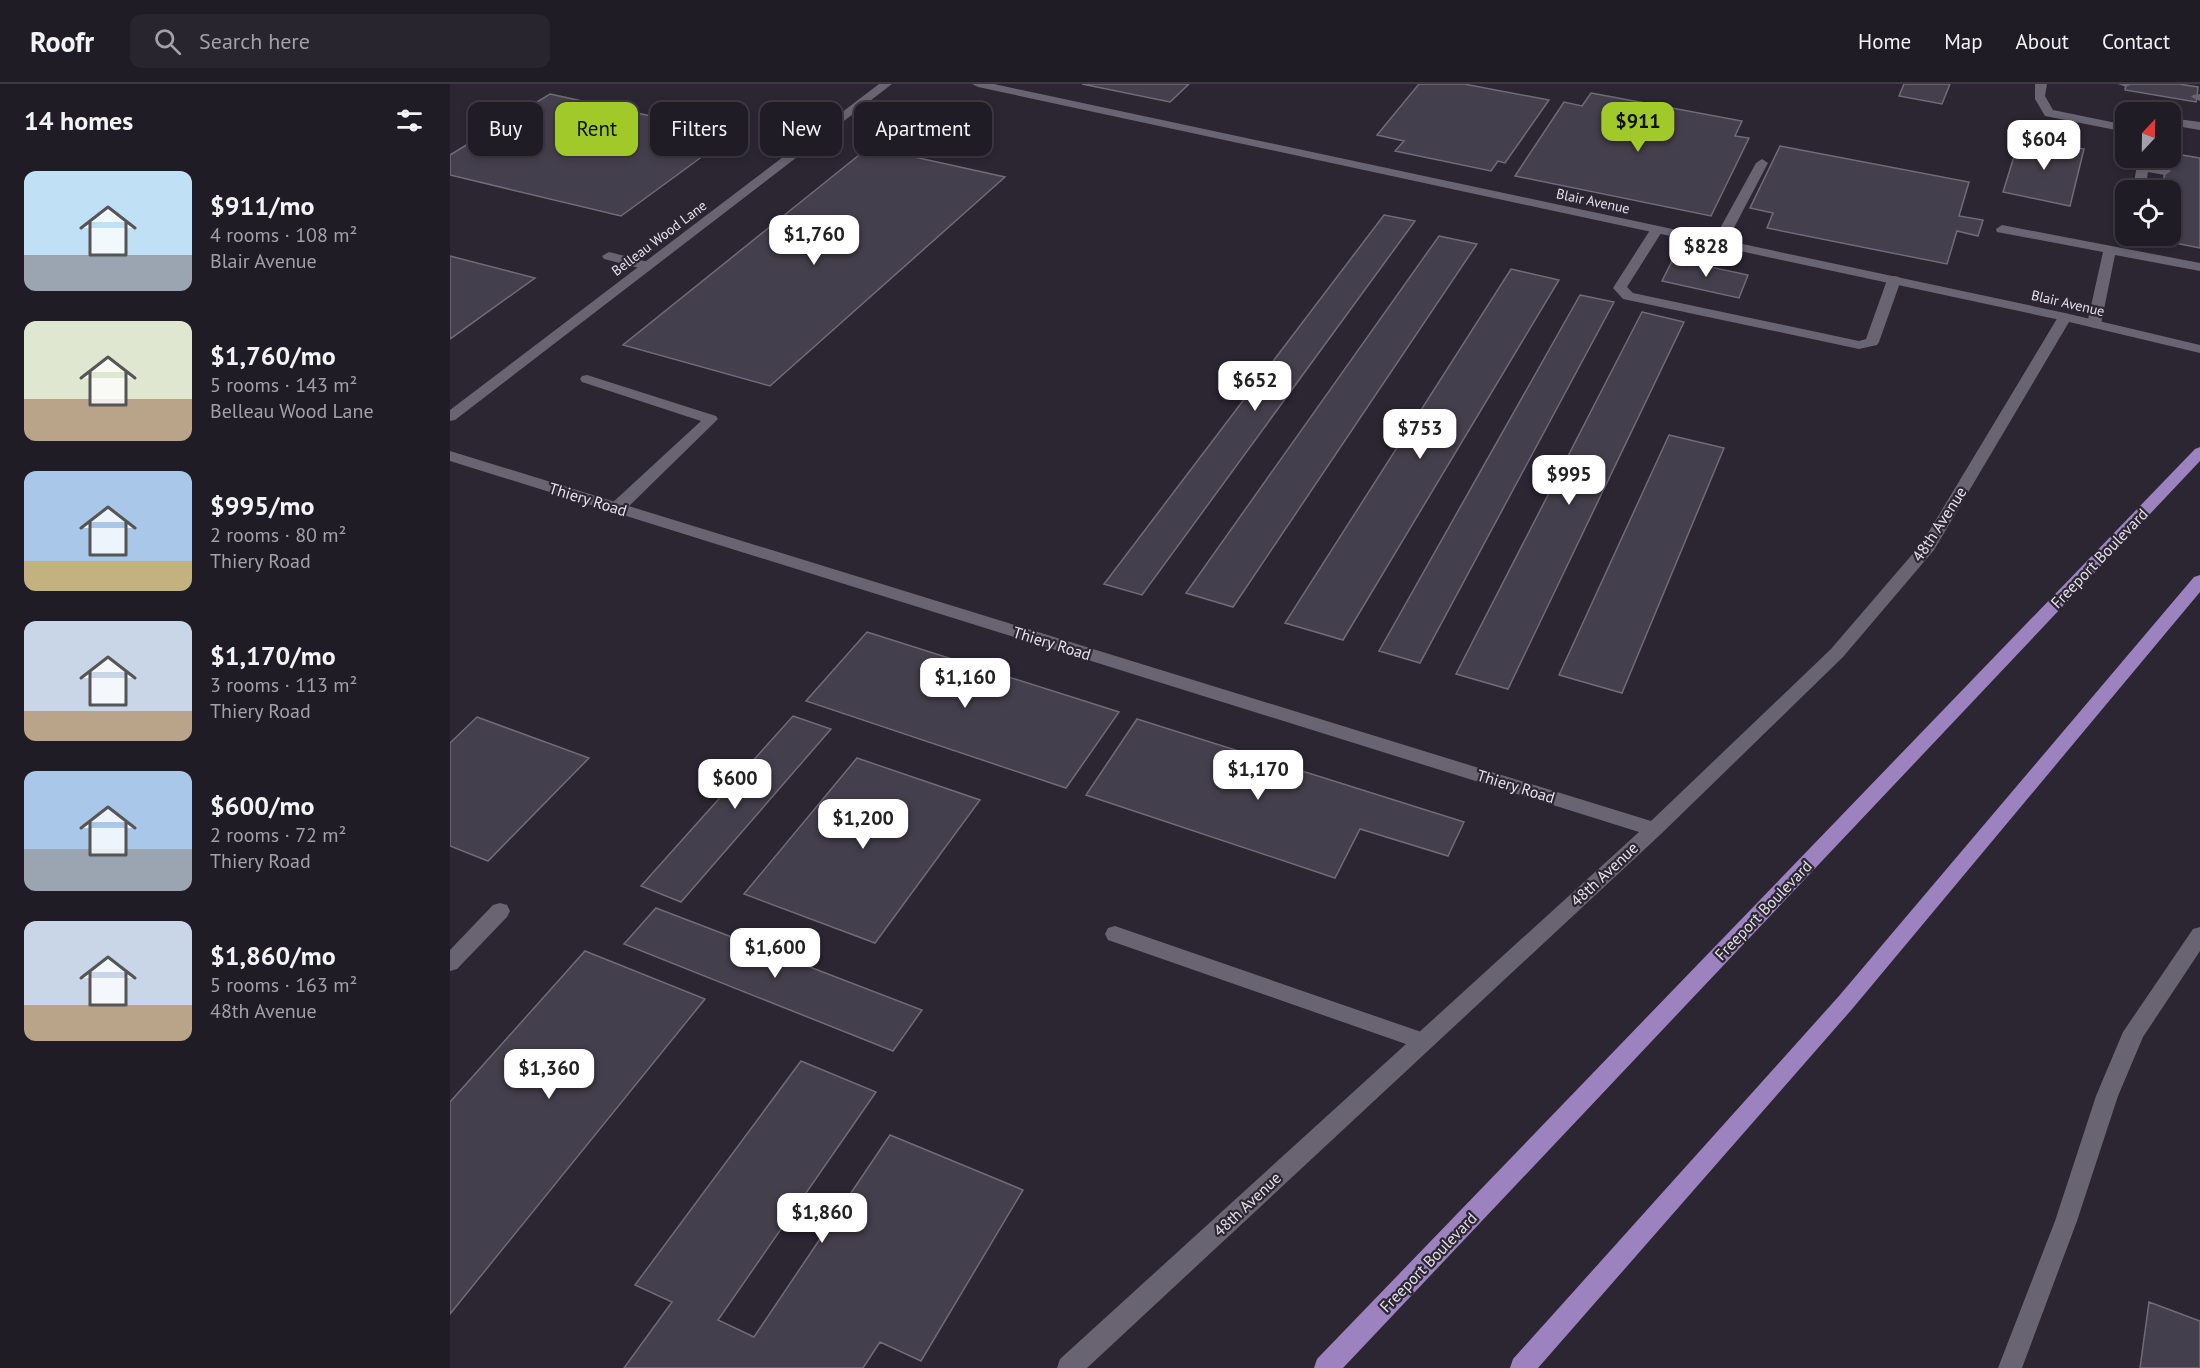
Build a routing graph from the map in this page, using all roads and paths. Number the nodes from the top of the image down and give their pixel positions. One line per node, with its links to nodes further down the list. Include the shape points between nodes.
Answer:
1 (886, 84): 4 (street, Belleau Wood Lane)
2 (978, 84): 13 (street, Blair Avenue)
3 (2041, 84): 7 (street, via 2038,93 2049,112)
4 (842, 118)
5 (2181, 123): 6 (street)
6 (2200, 126)
7 (2115, 127)
8 (792, 156): 19 (street, Belleau Wood Lane)
9 (1762, 163): 14 (street)
10 (2158, 168): 11 (street)
11 (2165, 171)
12 (2002, 229): 16 (street)
13 (1657, 230): 14 (street, Blair Avenue); 21 (street, via 1620,288 1628,296 1859,345 1872,342)
14 (1719, 243): 21 (street, Blair Avenue)
15 (2130, 246): 17 (street)
16 (2110, 249): 17 (street); 23 (street)
17 (2129, 253): 20 (street)
18 (609, 256): 19 (street)
19 (647, 266): 26 (street, Belleau Wood Lane)
20 (2200, 267)
21 (1894, 280): 22 (street, Blair Avenue)
22 (2065, 317): 23 (street, Blair Avenue); 31 (street, 48th Avenue, via 1928,546 1837,652)
23 (2094, 324): 24 (street, Blair Avenue)
24 (2200, 350)
25 (587, 379): 29 (street, via 711,419)
26 (450, 417)
27 (2200, 452): 38 (main road, Freeport Boulevard)
28 (450, 456): 29 (street, Thiery Road)
29 (617, 508): 31 (street, Thiery Road)
30 (2200, 581): 39 (main road, via 1846,1002)
31 (1654, 829): 36 (street, 48th Avenue)
32 (500, 911): 35 (street)
33 (1114, 934): 36 (street)
34 (2200, 935): 40 (street, via 2134,1032 2107,1096 2066,1221)
35 (450, 963)
36 (1423, 1041): 37 (street, 48th Avenue)
37 (1069, 1368)
38 (1326, 1368)
39 (1522, 1368)
40 (2010, 1368)

